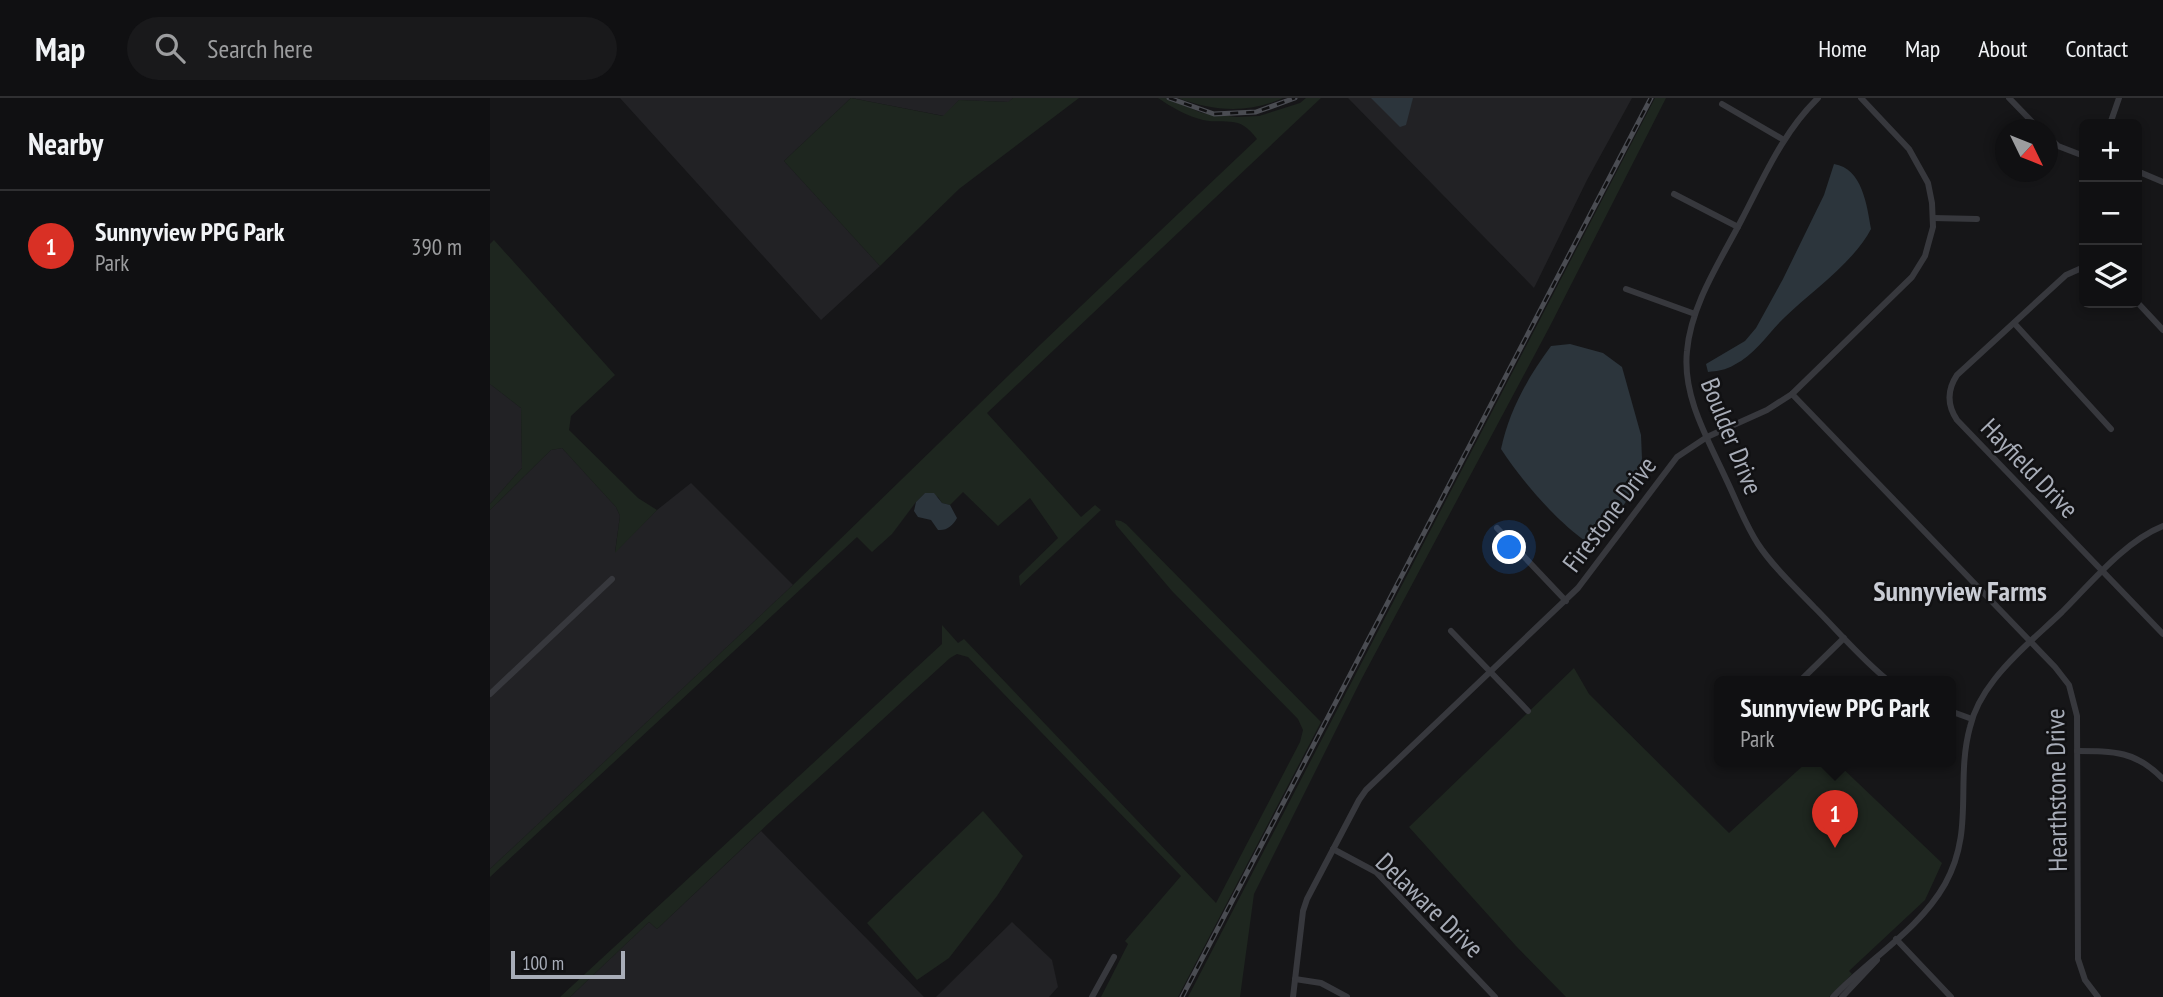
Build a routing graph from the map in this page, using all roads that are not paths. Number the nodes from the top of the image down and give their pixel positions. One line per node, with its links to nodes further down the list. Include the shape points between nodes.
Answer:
1 (1818, 98): 8 (street, Boulder Drive)
2 (1861, 98): 14 (street, Firestone Drive, via 1916,159 1928,183)
3 (2009, 98): 6 (street)
4 (2119, 98): 7 (street)
5 (1722, 104): 8 (street)
6 (2029, 119)
7 (2112, 119)
8 (1784, 140): 16 (street, Boulder Drive)
9 (2058, 146): 10 (street)
10 (2079, 154)
11 (2142, 173): 12 (street)
12 (2163, 182)
13 (1674, 194): 16 (street)
14 (1933, 218): 15 (street); 23 (street, Firestone Drive, via 1925,256 1912,277)
15 (1977, 219)
16 (1738, 228): 20 (street, Boulder Drive)
17 (2079, 269): 21 (street, via 2066,275)
18 (1626, 289): 20 (street)
19 (2142, 307): 22 (street)
20 (1695, 314): 25 (street, Boulder Drive, via 1686,368 1691,397)
21 (2014, 323): 24 (street); 28 (street, Hayfield Drive, via 1957,375 1949,397 1952,413)
22 (2163, 330)
23 (1792, 394): 25 (street, Firestone Drive); 34 (street, Hearthstone Drive)
24 (2111, 429)
25 (1707, 437): 30 (street, Firestone Drive, via 1676,457); 33 (street, Boulder Drive, via 1757,543)
26 (2163, 526): 28 (street, via 2131,545)
27 (1497, 528): 30 (street)
28 (2103, 572): 32 (street, Hayfield Drive); 34 (street)
29 (612, 579): 38 (street)
30 (1566, 601): 35 (street, Firestone Drive)
31 (1451, 631): 35 (street)
32 (2163, 634)
33 (1844, 638): 36 (street); 37 (street, Boulder Drive)
34 (2031, 641): 41 (street, via 1992,683); 42 (street, Hearthstone Drive, via 2069,685 2077,709)
35 (1490, 673): 39 (street); 44 (street, Firestone Drive, via 1366,790)
36 (1805, 676)
37 (1884, 676)
38 (490, 694)
39 (1528, 711)
40 (1956, 713): 41 (street)
41 (1972, 719): 45 (street, via 1957,858 1936,897)
42 (2077, 751): 43 (street, via 2127,754 2148,764); 56 (street, Hearthstone Drive, via 2078,959 2085,980)
43 (2163, 779)
44 (1333, 849): 48 (street, Firestone Drive, via 1303,911); 52 (street, Delaware Drive, via 1376,872)
45 (1896, 939): 46 (street); 55 (street)
46 (1885, 950): 53 (street); 54 (street)
47 (1114, 957): 49 (street)
48 (1295, 979): 50 (street, Firestone Drive); 51 (street, via 1333,987)
49 (1092, 997)
50 (1293, 997)
51 (1347, 997)
52 (1495, 997)
53 (1833, 997)
54 (1842, 997)
55 (1951, 997)
56 (2098, 997)

